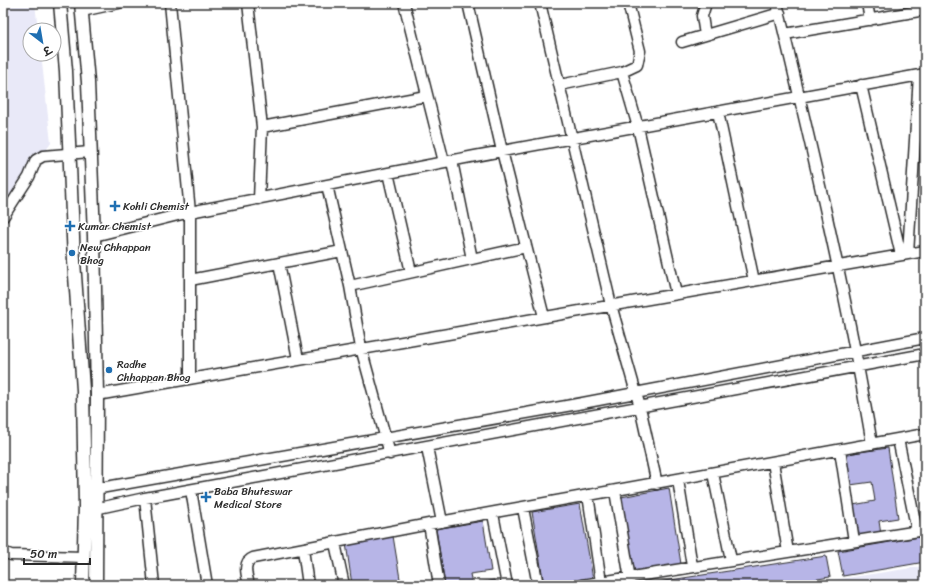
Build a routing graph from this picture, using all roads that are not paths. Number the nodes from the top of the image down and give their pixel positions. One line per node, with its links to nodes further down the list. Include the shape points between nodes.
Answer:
1 (60, 3): 30 (main road)
2 (119, 3): 12 (street)
3 (170, 3): 36 (street)
4 (248, 3): 26 (street)
5 (404, 3): 23 (street)
6 (468, 3): 29 (street)
7 (540, 3): 21 (street)
8 (628, 3): 19 (street, via 640,56 637,65)
9 (706, 3): 17 (street, via 702,16)
10 (777, 3): 14 (street)
11 (867, 3): 15 (street)
12 (81, 7): 31 (main road, via 88,82)
13 (925, 10): 15 (street)
14 (780, 13): 16 (street); 17 (street)
15 (870, 20): 16 (street)
16 (785, 34): 24 (street)
17 (705, 35): 18 (street)
18 (682, 42)
19 (622, 72): 21 (street); 27 (street)
20 (922, 74): 22 (street); 42 (street)
21 (560, 85): 28 (street)
22 (861, 85): 24 (street); 42 (street)
23 (426, 96): 26 (street); 32 (street)
24 (800, 97): 25 (street); 45 (street)
25 (718, 112): 27 (street); 48 (street)
26 (262, 127): 35 (street)
27 (638, 127): 28 (street); 50 (street)
28 (573, 138): 29 (street); 51 (street)
29 (502, 151): 32 (street); 39 (street)
30 (70, 152): 31 (street); 37 (street, via 43,156 36,160 29,177); 76 (main road, via 83,390)
31 (90, 152): 38 (main road)
32 (448, 162): 33 (street); 43 (street)
33 (388, 173): 34 (street); 46 (street)
34 (327, 185): 35 (street); 40 (street)
35 (259, 199): 36 (street)
36 (190, 212): 38 (street); 47 (street)
37 (3, 217)
38 (94, 236): 61 (main road)
39 (526, 247): 43 (street); 52 (street)
40 (342, 251): 44 (street); 49 (street)
41 (925, 251): 42 (street)
42 (905, 254): 45 (street)
43 (472, 259): 46 (street)
44 (278, 263): 47 (street); 57 (street)
45 (837, 266): 48 (street); 55 (street)
46 (411, 272): 49 (street)
47 (190, 280): 59 (street)
48 (754, 281): 50 (street)
49 (350, 286): 54 (street)
50 (676, 294): 51 (street)
51 (610, 305): 52 (street); 60 (street)
52 (544, 317): 54 (street)
53 (925, 338): 55 (street)
54 (361, 348): 57 (street); 64 (street)
55 (855, 352): 58 (street); 60 (street)
56 (925, 354): 58 (street)
57 (298, 359): 59 (street)
58 (859, 366): 62 (street); 66 (street)
59 (190, 378): 61 (street)
60 (635, 393): 62 (street); 64 (street)
61 (97, 395): 74 (main road)
62 (640, 407): 67 (street); 73 (street)
63 (925, 434): 65 (street)
64 (386, 438): 69 (street); 74 (street)
65 (898, 439): 66 (street); 86 (street)
66 (872, 444): 68 (street)
67 (427, 447): 69 (street); 84 (street)
68 (840, 450): 70 (street); 87 (street)
69 (390, 454): 75 (street)
70 (773, 462): 71 (street); 91 (street)
71 (713, 473): 72 (street); 93 (street)
72 (678, 480): 73 (street); 94 (street)
73 (657, 484): 77 (street)
74 (97, 489): 76 (street); 81 (main road)
75 (191, 490): 79 (street); 100 (street)
76 (84, 491): 82 (main road)
77 (615, 491): 78 (street); 95 (street)
78 (588, 495): 80 (street); 96 (street)
79 (145, 498): 81 (street); 99 (street)
80 (523, 508): 83 (street); 106 (street)
81 (97, 509): 82 (street); 98 (main road)
82 (85, 511): 92 (main road)
83 (493, 514): 84 (street); 105 (street)
84 (442, 522): 85 (street)
85 (429, 524): 88 (street); 104 (street)
86 (921, 531): 87 (street)
87 (854, 542): 91 (street)
88 (335, 543): 89 (street); 103 (street)
89 (303, 549): 101 (street, via 248,560 246,567); 102 (street)
90 (3, 552): 92 (street, via 11,555)
91 (788, 552): 93 (street)
92 (84, 557): 97 (main road)
93 (731, 560): 94 (street)
94 (692, 566): 95 (street)
95 (630, 578): 96 (street)
96 (602, 582): 107 (street)
97 (83, 585)
98 (96, 585)
99 (154, 585)
100 (207, 585)
101 (249, 585)
102 (308, 585)
103 (344, 585)
104 (439, 585)
105 (507, 585)
106 (538, 585)
107 (582, 585)

